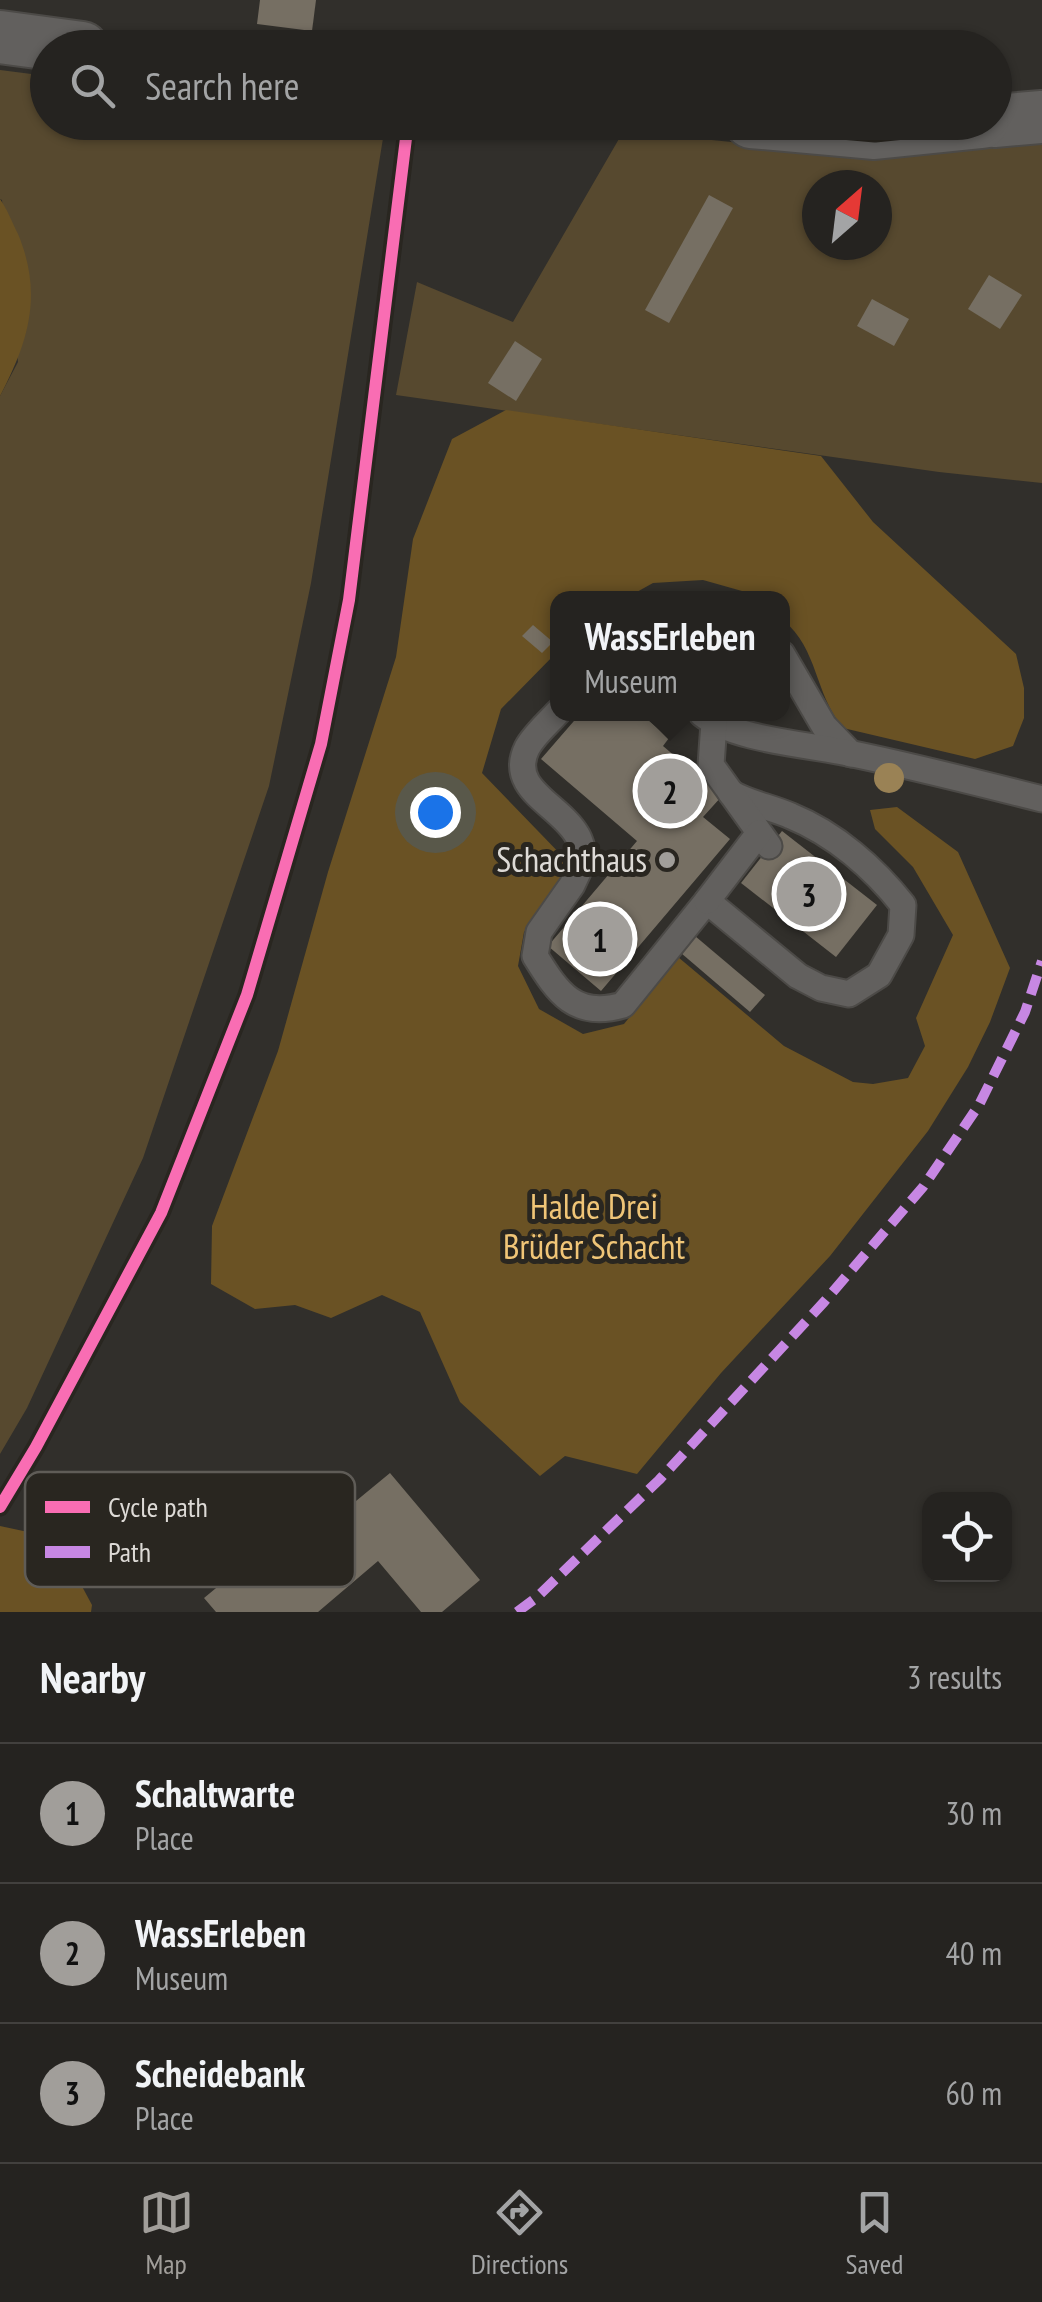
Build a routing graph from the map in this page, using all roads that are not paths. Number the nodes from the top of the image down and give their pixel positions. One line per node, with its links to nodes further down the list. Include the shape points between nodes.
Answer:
1 (0, 37): 2 (street)
2 (30, 41)
3 (1042, 117): 4 (street)
4 (1012, 120)
5 (790, 668): 9 (lane, via 824,726)
6 (550, 721): 12 (lane, via 528,744 520,765 526,784 577,835 584,857 539,932 535,956 554,986 570,1001 602,1011 623,1005)
7 (708, 721): 10 (lane, via 711,765)
8 (715, 721): 9 (lane, via 746,734)
9 (851, 754): 11 (lane)
10 (731, 794): 12 (lane, via 764,840); 12 (lane, via 792,816 881,876 903,904 901,934 879,975 849,994 798,976)
11 (1042, 799)
12 (707, 902)

